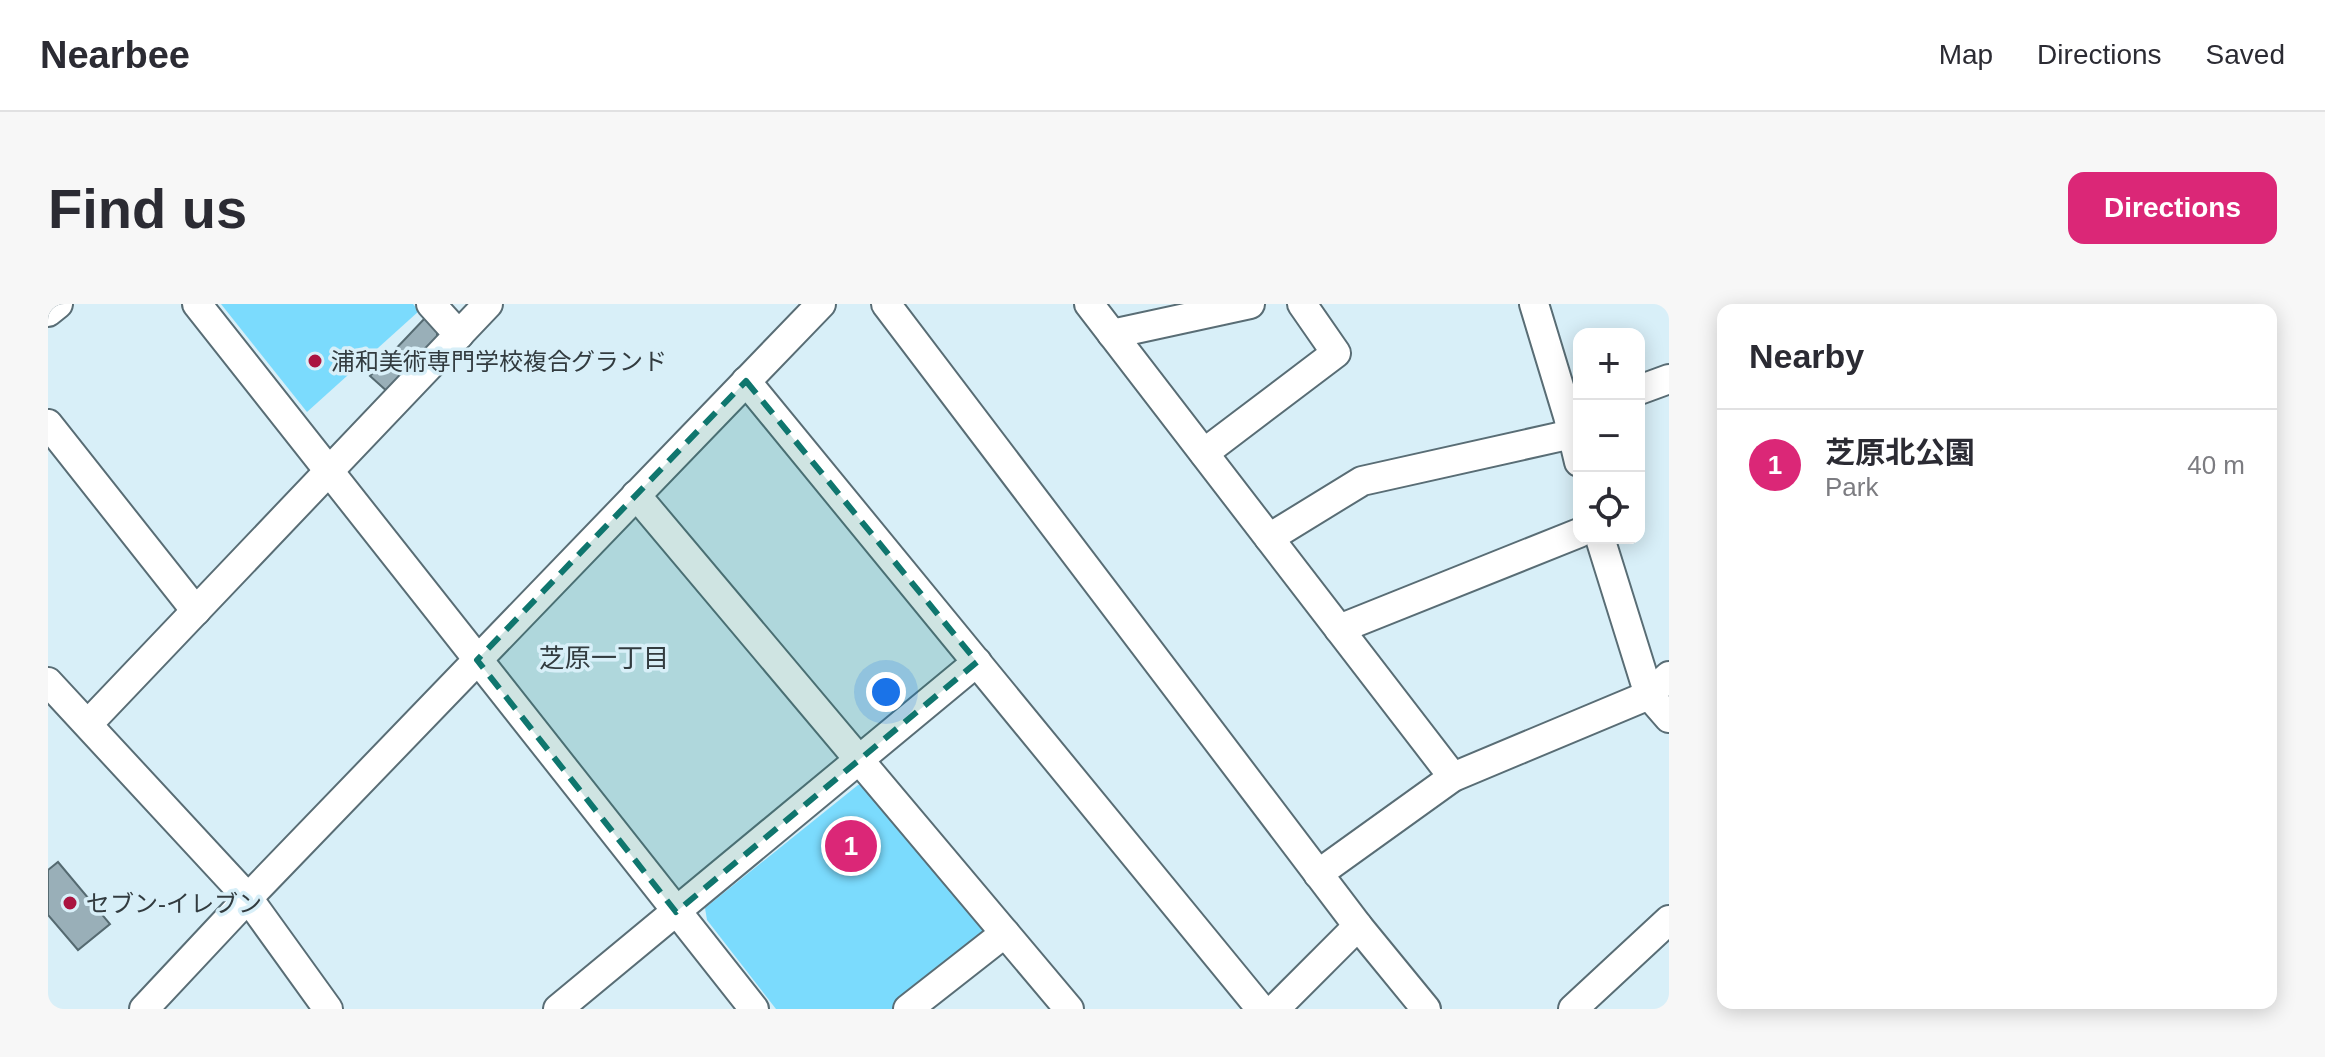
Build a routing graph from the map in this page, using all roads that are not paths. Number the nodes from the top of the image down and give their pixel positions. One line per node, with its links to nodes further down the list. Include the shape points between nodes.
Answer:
1 (58, 304): 12 (street)
2 (197, 304): 21 (street)
3 (431, 304): 14 (street)
4 (488, 304): 14 (street)
5 (821, 304): 16 (street)
6 (886, 304): 36 (street)
7 (1089, 304): 13 (street)
8 (1250, 304): 11 (street)
9 (1302, 304): 20 (street, via 1336,353)
10 (1534, 304): 18 (street)
11 (1206, 309): 13 (street)
12 (48, 312)
13 (1112, 334): 20 (street)
14 (459, 335): 21 (street)
15 (1669, 379): 17 (street)
16 (746, 381): 22 (street); 29 (street)
17 (1645, 388)
18 (1573, 421): 24 (street, via 1362,481)
19 (48, 424): 26 (street)
20 (1204, 453): 24 (street)
21 (330, 472): 26 (street); 28 (street)
22 (636, 495): 28 (street); 34 (street)
23 (1573, 535): 27 (street)
24 (1269, 538): 27 (street)
25 (1602, 544): 31 (street)
26 (196, 611): 33 (street)
27 (1339, 629): 35 (street)
28 (477, 660): 37 (street); 38 (street)
29 (977, 662): 34 (street); 48 (street)
30 (48, 682): 33 (street)
31 (1659, 686): 32 (street); 35 (street)
32 (1669, 718)
33 (88, 724): 37 (street)
34 (859, 760): 38 (street); 41 (street)
35 (1453, 777): 36 (street)
36 (1318, 874): 40 (street)
37 (248, 898): 42 (street); 43 (street)
38 (676, 912): 44 (street); 45 (street)
39 (1669, 920): 51 (street)
40 (1358, 926): 49 (street); 50 (street)
41 (1005, 933): 46 (street); 47 (street)
42 (144, 1009)
43 (328, 1009)
44 (558, 1009)
45 (754, 1009)
46 (908, 1009)
47 (1069, 1009)
48 (1261, 1009)
49 (1275, 1009)
50 (1426, 1009)
51 (1573, 1009)

